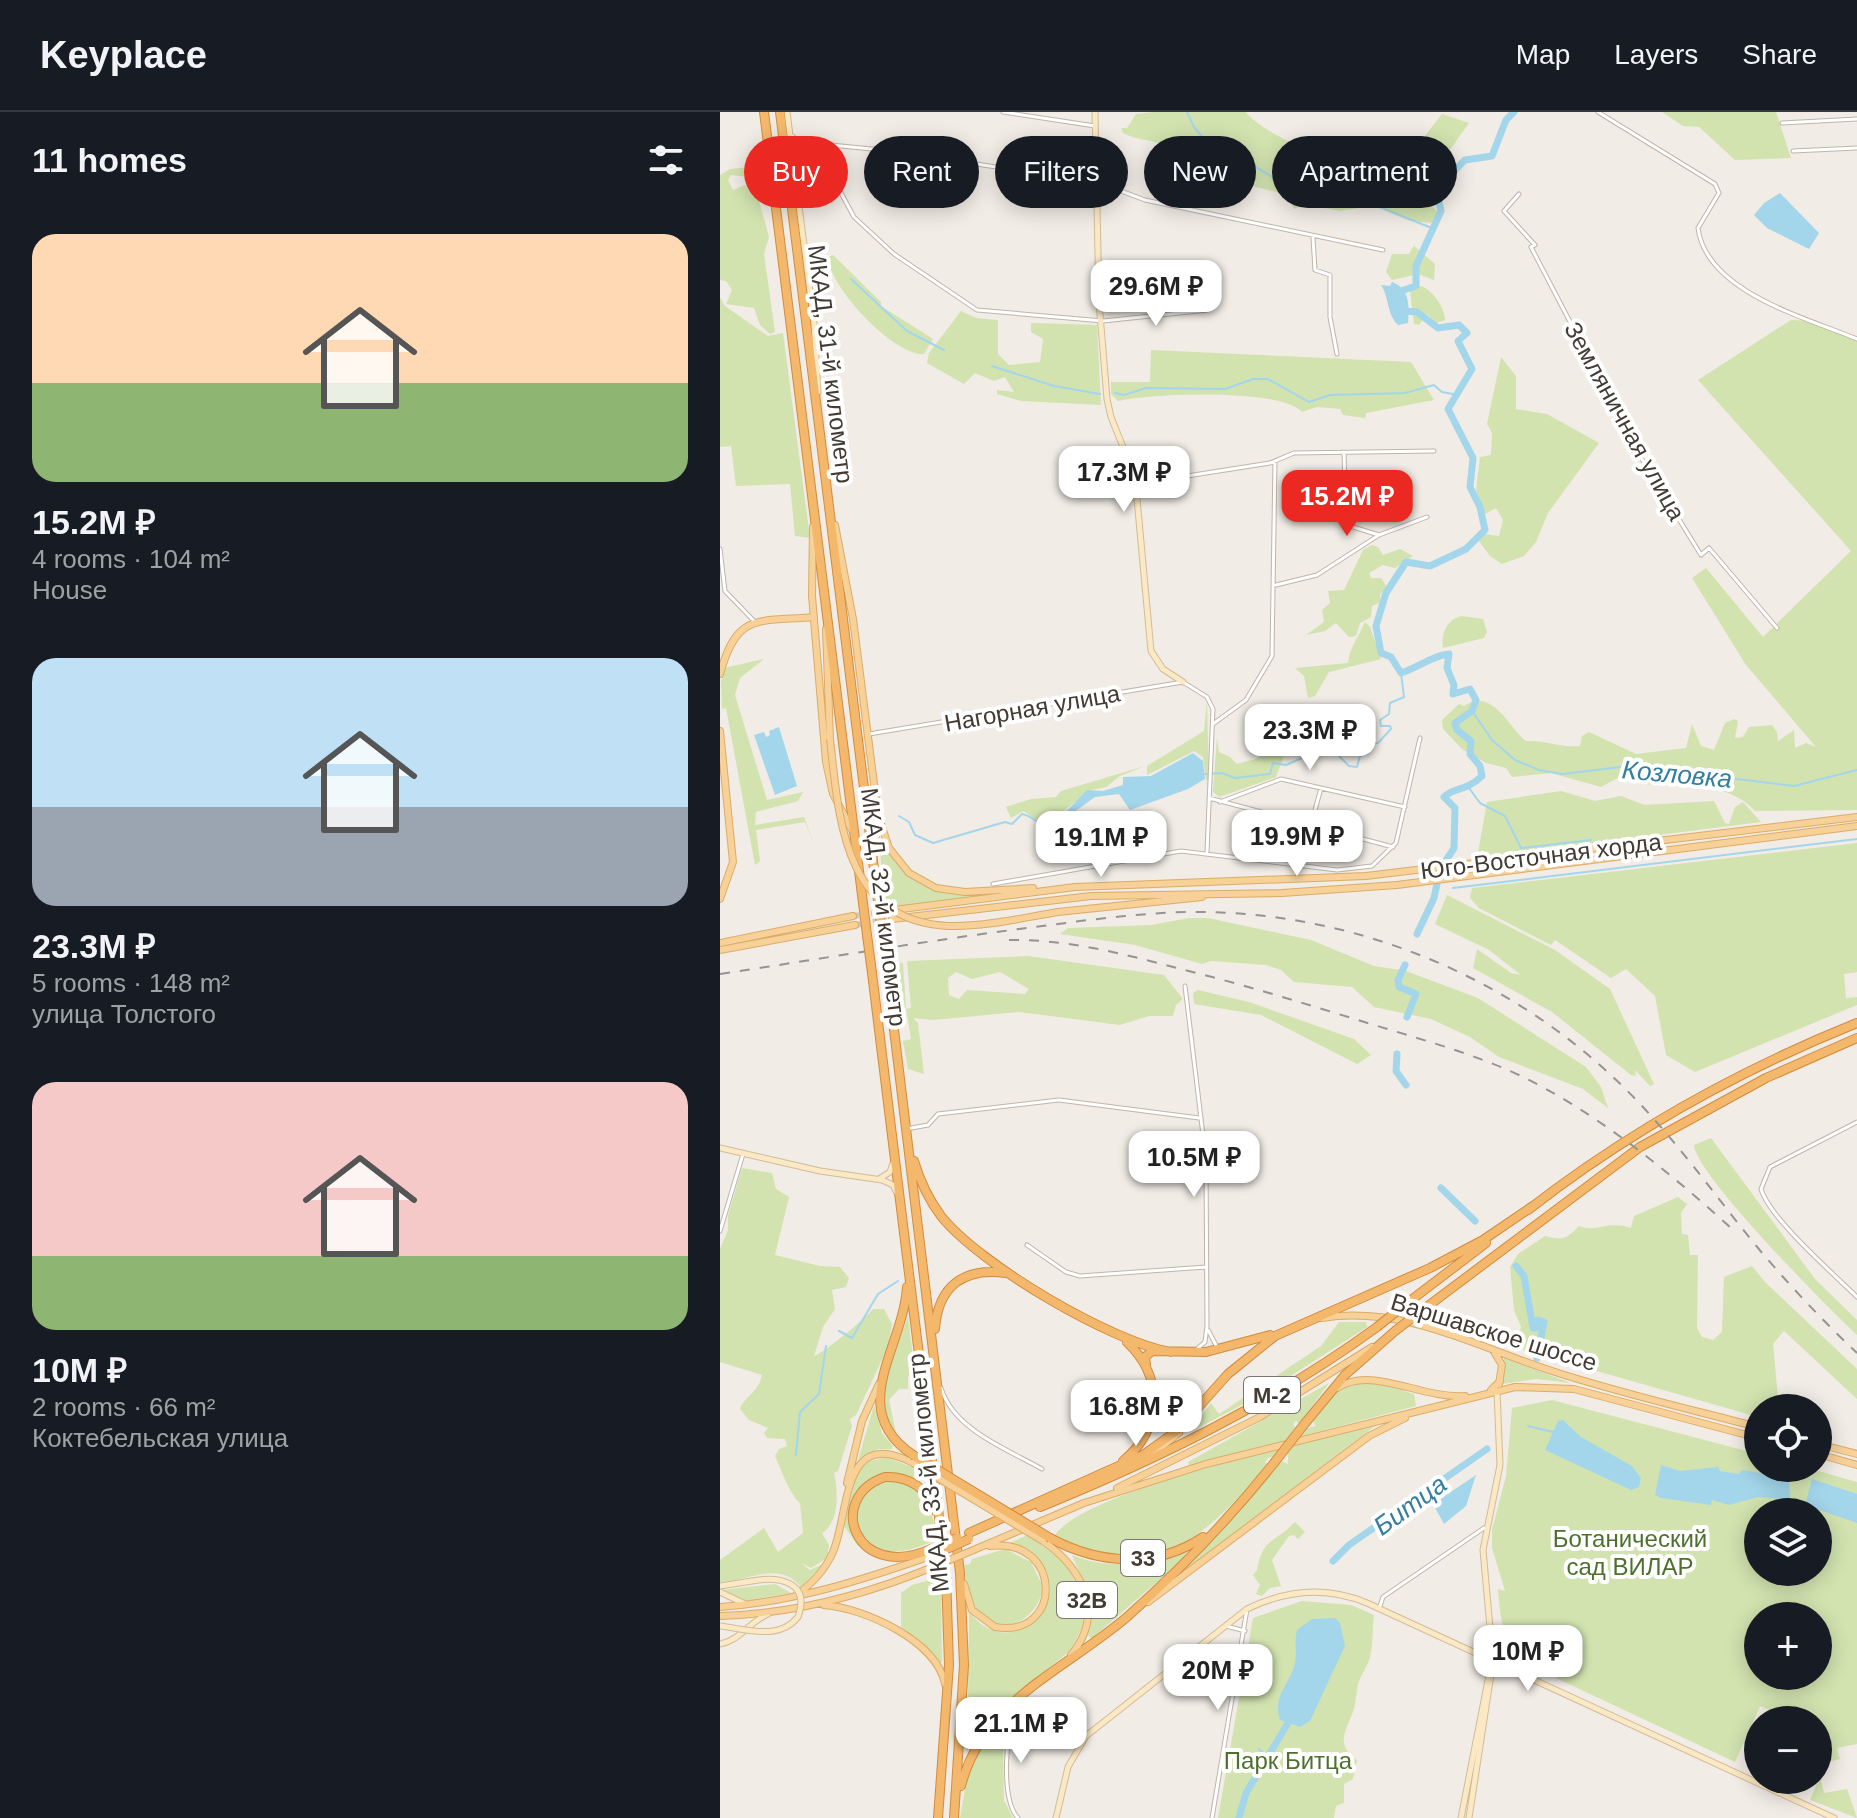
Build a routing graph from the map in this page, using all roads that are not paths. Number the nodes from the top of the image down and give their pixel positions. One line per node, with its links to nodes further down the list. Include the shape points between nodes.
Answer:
1 (764, 112): 35 (highway, МКАД, 31-й километр)
2 (780, 112): 29 (highway, МКАД, 31-й километр)
3 (787, 112): 10 (street)
4 (1003, 112): 9 (street)
5 (1095, 112): 9 (street)
6 (1598, 112): 27 (street, via 1715,184 1719,193 1698,228 1713,263 1772,305)
7 (1857, 119): 8 (street)
8 (1782, 123)
9 (1095, 126): 13 (street)
10 (789, 131): 11 (street); 12 (street)
11 (790, 136)
12 (794, 136)
13 (1095, 136)
14 (848, 148): 17 (street)
15 (1857, 148): 16 (street)
16 (1793, 151)
17 (995, 168)
18 (1128, 194): 23 (street)
19 (1519, 194): 44 (street, Земляничная улица, via 1504,211 1535,245 1531,247 1640,456 1701,555 1709,548)
20 (848, 206): 26 (street, via 894,254 973,308)
21 (799, 208): 29 (street, via 814,323)
22 (1097, 208): 26 (street)
23 (1313, 238): 24 (street); 28 (street, via 1315,270 1330,275)
24 (1383, 250)
25 (1208, 310): 26 (street)
26 (1103, 321): 34 (street, via 1108,405)
27 (1857, 339)
28 (1337, 354)
29 (818, 425): 30 (highway, МКАД, 31-й километр)
30 (822, 451): 42 (highway, МКАД, 31-й километр); 47 (main road)
31 (1434, 451): 32 (street)
32 (1344, 452): 33 (street, via 1294,453); 37 (street, via 1346,515 1353,527)
33 (1275, 461): 34 (street); 39 (street)
34 (1136, 484): 46 (street, via 1150,648 1163,669)
35 (814, 512): 40 (main road); 41 (highway, МКАД, 31-й километр)
36 (1427, 517): 37 (street)
37 (1379, 535): 39 (street, via 1317,575)
38 (720, 549): 43 (street, via 725,591)
39 (1276, 585): 48 (street, via 1272,656 1246,700)
40 (814, 617): 43 (main road); 61 (main road, via 827,772)
41 (827, 618): 61 (highway, МКАД, 32-й километр); 68 (main road, bridge, via 830,739 840,826 862,879 888,905 918,920 949,926)
42 (843, 620): 65 (highway, МКАД, 32-й километр)
43 (755, 622): 45 (main road, via 732,639)
44 (1777, 628)
45 (720, 674)
46 (1183, 682): 48 (street, via 1209,699); 49 (street, Нагорная улица, via 976,719)
47 (866, 720): 49 (street); 51 (main road)
48 (1213, 724): 54 (street)
49 (880, 730): 51 (street, Нагорная улица)
50 (720, 731): 69 (main road, via 733,862)
51 (868, 738): 57 (main road)
52 (1420, 738): 56 (street)
53 (1321, 788): 55 (street, via 1277,779); 56 (street); 59 (street)
54 (1209, 798): 55 (street); 63 (street)
55 (1220, 802): 59 (street)
56 (1405, 807): 62 (street)
57 (878, 815): 65 (street); 67 (main road, via 894,857 930,885 958,891)
58 (1857, 817): 67 (main road, Юго-Восточная хорда, via 1311,881)
59 (1311, 825): 62 (street); 64 (street)
60 (1857, 829): 68 (main road, Юго-Восточная хорда, via 1397,885)
61 (856, 842): 83 (highway, МКАД, 32-й километр, bridge)
62 (1393, 847): 64 (street, via 1381,861 1350,870)
63 (1207, 852): 64 (street); 66 (street, via 1181,851)
64 (1300, 865)
65 (874, 871): 81 (highway, МКАД, 32-й километр, bridge)
66 (993, 884)
67 (1048, 889): 70 (main road, Юго-Восточная хорда)
68 (1213, 895): 72 (main road, Юго-Восточная хорда, via 1060,898)
69 (720, 899)
70 (891, 911)
71 (853, 916): 74 (main road)
72 (892, 919)
73 (855, 925): 75 (main road)
74 (720, 943)
75 (720, 950)
76 (1185, 986): 79 (street)
77 (1857, 1023): 88 (highway, М-2, via 1730,1081 1637,1134)
78 (1857, 1038): 98 (highway, М-2, bridge, via 1737,1093 1625,1157)
79 (1201, 1118): 81 (street, via 1059,1100 938,1114 928,1125); 92 (street, via 1208,1205)
80 (1857, 1122): 94 (street, via 1770,1167 1761,1189 1785,1223)
81 (906, 1129): 86 (highway, МКАД, 32-й километр); 93 (highway, via 919,1177 941,1216)
82 (720, 1148): 84 (street)
83 (894, 1150): 85 (street, via 890,1172); 87 (highway, МКАД, 32-й километр)
84 (743, 1154): 85 (street); 89 (street)
85 (875, 1179): 87 (street, via 893,1185)
86 (913, 1185): 105 (highway, МКАД, 33-й километр)
87 (900, 1202): 91 (highway, МКАД, 33-й километр)
88 (1533, 1206): 95 (highway, via 1430,1268); 120 (highway, М-2, bridge, via 1377,1327 1280,1390)
89 (720, 1231)
90 (1027, 1245): 92 (street, via 1080,1276)
91 (907, 1258): 107 (highway, via 901,1325); 132 (highway, МКАД, 33-й километр)
92 (1206, 1267): 96 (street)
93 (1011, 1274): 99 (highway); 105 (highway, via 977,1271 947,1292 935,1324)
94 (1857, 1297)
95 (1306, 1322): 97 (highway, Варшавское шоссе); 101 (main road, Варшавское шоссе, via 1346,1315 1391,1318)
96 (1207, 1326): 100 (street, via 1213,1344); 103 (street, via 1204,1344)
97 (1290, 1327): 100 (highway); 114 (highway, Варшавское шоссе, via 1238,1365)
98 (1395, 1331): 110 (highway, 33, via 1355,1364); 129 (main road, М-2, via 1260,1417)
99 (1123, 1338): 102 (highway); 104 (highway)
100 (1228, 1349): 103 (highway)
101 (1492, 1350): 106 (main road, via 1502,1365); 115 (main road, Варшавское шоссе, via 1573,1378)
102 (1171, 1352): 103 (highway); 104 (highway, via 1148,1353)
103 (1190, 1353)
104 (1146, 1366): 127 (highway, via 1155,1394 1150,1427)
105 (936, 1367): 113 (street, via 944,1397); 117 (highway, МКАД, 33-й километр)
106 (1500, 1381): 108 (main road); 109 (main road)
107 (879, 1384): 122 (highway, 33, via 883,1423); 128 (main road, via 854,1447)
108 (1497, 1391): 109 (main road, Варшавское шоссе); 112 (street); 116 (main road, Варшавское шоссе, via 1574,1389)
109 (1480, 1395): 110 (main road, via 1438,1397 1362,1378 1341,1386); 111 (main road, Варшавское шоссе); 112 (street, via 1494,1400)
110 (1320, 1404): 130 (highway, 33, bridge)
111 (1428, 1409): 129 (main road, Варшавское шоссе, via 1206,1464); 147 (main road, via 1369,1436)
112 (1498, 1411): 131 (street, via 1500,1465)
113 (956, 1414): 117 (street, via 950,1412 946,1418); 126 (street)
114 (1194, 1414): 123 (main road, Варшавское шоссе, via 1171,1441); 125 (highway, via 1156,1447)
115 (1744, 1423)
116 (1744, 1434)
117 (945, 1441): 136 (highway, МКАД, 33-й километр)
118 (1832, 1448): 119 (main road)
119 (1857, 1454)
120 (1161, 1455): 123 (street); 127 (highway, М-2)
121 (1832, 1458): 124 (main road)
122 (913, 1459): 128 (main road, via 872,1456 854,1474); 133 (highway, 33, bridge)
123 (1141, 1461): 125 (street); 127 (main road, Варшавское шоссе)
124 (1857, 1465)
125 (1118, 1467): 127 (highway)
126 (1042, 1469)
127 (1107, 1476): 135 (highway, Варшавское шоссе / М-2, bridge)
128 (844, 1502): 140 (main road, via 828,1561 814,1580)
129 (1084, 1503): 134 (main road, Варшавское шоссе / М-2)
130 (1228, 1516): 133 (highway, 33, via 1193,1544 1143,1558 1094,1557); 147 (highway, 33)
131 (1484, 1528): 145 (street, via 1386,1594); 153 (street)
132 (942, 1535): 137 (highway, via 933,1503 912,1482 895,1476 869,1485 855,1508 857,1536 878,1555); 156 (highway, МКАД, 33-й километр, via 949,1631)
133 (1046, 1539): 154 (main road, 32B, via 1071,1564 1087,1603 1084,1635)
134 (971, 1551): 136 (main road, via 1010,1546 1036,1561 1047,1591 1034,1617 1010,1629 982,1621 968,1603); 141 (main road, Варшавское шоссе / М-2, bridge, via 862,1593)
135 (931, 1552): 137 (highway); 138 (main road, Варшавское шоссе / М-2)
136 (959, 1553): 160 (highway, МКАД, 33-й километр, via 964,1643)
137 (914, 1557): 138 (main road)
138 (883, 1572): 140 (main road, Варшавское шоссе / М-2)
139 (720, 1589): 142 (street); 149 (street, bridge, via 774,1577 789,1582 798,1595 798,1617 788,1628 776,1632)
140 (788, 1599): 142 (main road, Варшавское шоссе)
141 (817, 1604): 146 (main road, Варшавское шоссе / М-2); 156 (main road, via 877,1619 928,1654 942,1672)
142 (756, 1605): 143 (main road, Варшавское шоссе)
143 (720, 1607)
144 (1247, 1609): 145 (street, via 1275,1597 1313,1591 1340,1594); 150 (street); 151 (street)
145 (1379, 1609): 153 (street)
146 (769, 1614): 148 (main road, Варшавское шоссе); 152 (street, via 735,1641)
147 (1128, 1615): 154 (highway, 33)
148 (720, 1616)
149 (720, 1626)
150 (1222, 1626): 151 (street); 162 (street, via 1086,1736 1068,1767)
151 (1245, 1631): 163 (street)
152 (720, 1644)
153 (1493, 1661): 164 (street, via 1479,1709); 165 (street); 166 (street)
154 (1059, 1666): 155 (highway, 32B)
155 (1022, 1694): 157 (highway, 32B); 158 (street)
156 (947, 1711): 159 (highway, МКАД, 33-й километр)
157 (995, 1718): 158 (street, via 1006,1713); 160 (highway, 32B, via 970,1757)
158 (1011, 1718): 161 (street, via 1008,1792)
159 (938, 1818)
160 (954, 1818)
161 (1018, 1818)
162 (1056, 1818)
163 (1212, 1818)
164 (1461, 1818)
165 (1469, 1818)
166 (1834, 1818)

